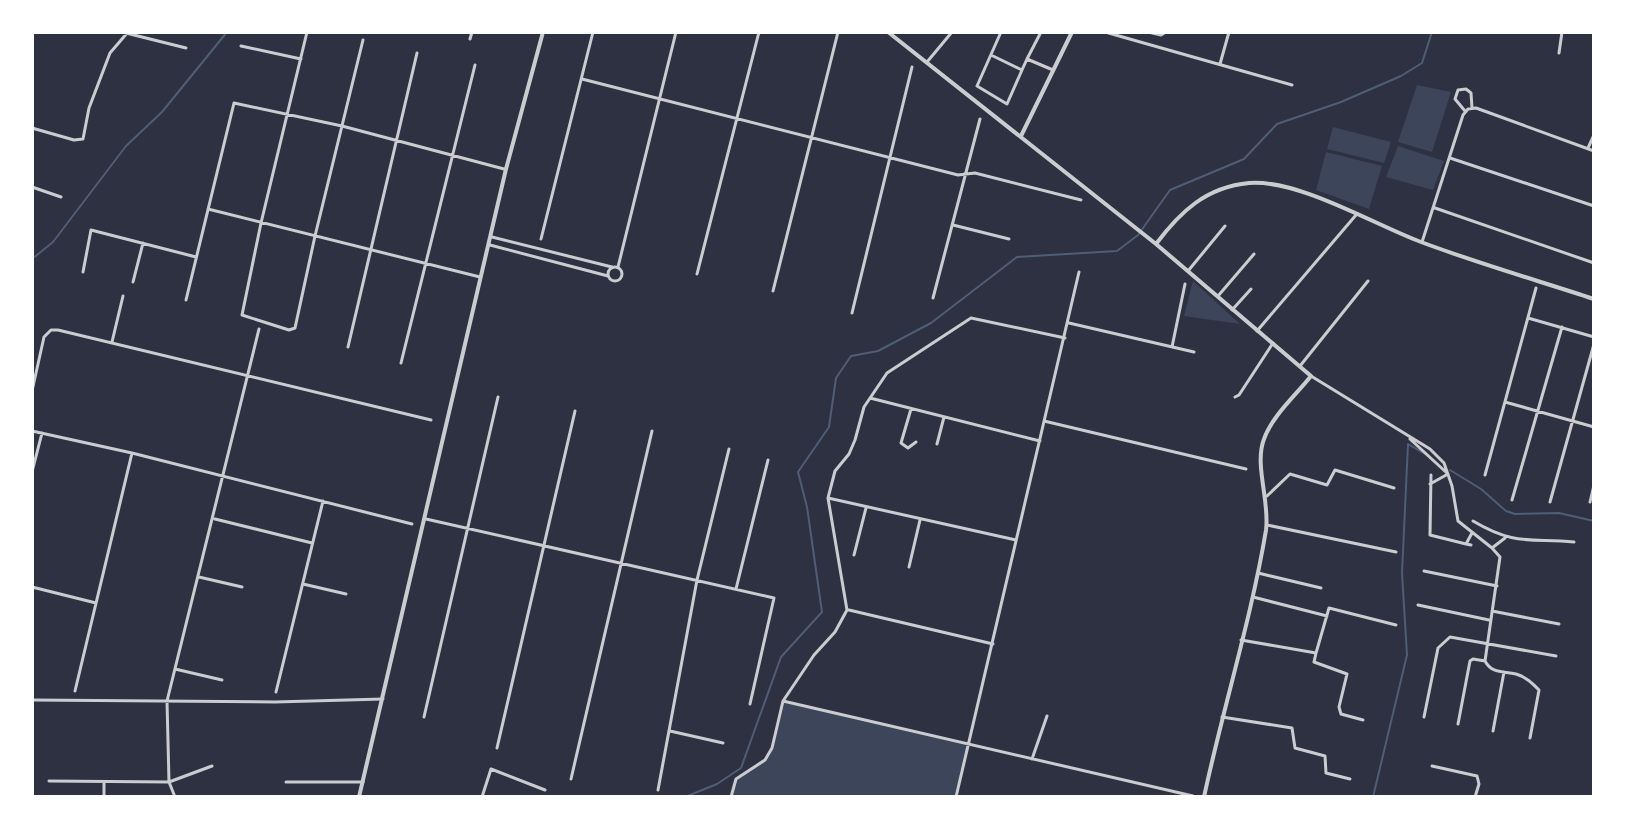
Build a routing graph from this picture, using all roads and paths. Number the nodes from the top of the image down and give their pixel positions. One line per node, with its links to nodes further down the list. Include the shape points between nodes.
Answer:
1 (126, 32): 22 (street); 43 (street, via 96,87 83,139)
2 (307, 32): 26 (street)
3 (472, 32): 19 (street)
4 (543, 32): 53 (street)
5 (593, 32): 34 (street)
6 (676, 32): 36 (street)
7 (759, 32): 40 (street)
8 (838, 32): 46 (street)
9 (888, 32): 28 (street)
10 (952, 32): 28 (street)
11 (1001, 32): 25 (street)
12 (1041, 32): 27 (street)
13 (1072, 32): 33 (street)
14 (1105, 32): 29 (street)
15 (1148, 32): 16 (street)
16 (1166, 32)
17 (1229, 32): 29 (street)
18 (1562, 32): 24 (street)
19 (470, 39)
20 (363, 40): 42 (street)
21 (241, 46): 26 (street)
22 (186, 48)
23 (417, 53): 47 (street)
24 (1559, 53)
25 (991, 55): 32 (street); 32 (street, via 977,86 1001,103 1007,104)
26 (301, 59): 39 (street)
27 (1027, 59): 32 (street); 33 (street)
28 (927, 62): 45 (street)
29 (1220, 64): 35 (street)
30 (475, 65): 50 (street)
31 (912, 67): 51 (street)
32 (1022, 70)
33 (1053, 70): 45 (street)
34 (582, 79): 36 (street); 67 (street)
35 (1292, 85)
36 (659, 99): 40 (street); 79 (street)
37 (1474, 108): 38 (street); 38 (street, via 1471,93 1458,90 1455,99); 48 (street)
38 (1466, 111): 52 (street)
39 (288, 114): 42 (street); 60 (street, via 234,103); 62 (street)
40 (736, 118): 46 (street); 83 (street)
41 (980, 119): 54 (street)
42 (342, 126): 47 (street); 65 (street)
43 (32, 128)
44 (1594, 135): 48 (street)
45 (1021, 136): 71 (street)
46 (812, 137): 51 (street); 91 (street)
47 (397, 140): 50 (street); 73 (street)
48 (1588, 148): 49 (street)
49 (1594, 151)
50 (453, 155): 53 (street); 77 (street)
51 (889, 157): 54 (street); 98 (street)
52 (1450, 158): 58 (street); 59 (street)
53 (506, 169): 66 (street)
54 (966, 173): 57 (street); 63 (street)
55 (32, 187): 56 (street)
56 (61, 197)
57 (1081, 200)
58 (1594, 206)
59 (1434, 208): 69 (street); 76 (street)
60 (208, 209): 62 (street); 75 (street)
61 (1356, 215): 69 (street); 71 (street, via 1290,190 1249,183 1221,189 1192,204); 103 (street)
62 (261, 223): 65 (street); 65 (street, via 242,312 244,318 289,330 295,328)
63 (953, 225): 68 (street); 94 (street)
64 (1225, 226): 80 (street)
65 (315, 236): 73 (street)
66 (492, 237): 72 (street); 78 (street)
67 (541, 239)
68 (1009, 239)
69 (1422, 242): 95 (street)
70 (143, 243): 75 (street); 81 (street, via 91,230); 87 (street)
71 (1156, 244): 80 (street)
72 (490, 245): 84 (street); 85 (street)
73 (372, 250): 77 (street); 109 (street)
74 (1254, 254): 93 (street)
75 (196, 257): 96 (street)
76 (1594, 263)
77 (426, 264): 85 (street); 112 (street)
78 (612, 267): 79 (street); 84 (street)
79 (618, 267): 84 (street, via 623,273 620,280)
80 (1188, 271): 93 (street)
81 (83, 272)
82 (1079, 272): 100 (street)
83 (697, 274)
84 (608, 276)
85 (482, 278): 158 (street)
86 (1368, 281): 113 (street)
87 (133, 282)
88 (1185, 284): 110 (street)
89 (1536, 288): 99 (street)
90 (1251, 289): 97 (street)
91 (773, 291)
92 (123, 296): 106 (street)
93 (1218, 296): 97 (street)
94 (933, 298)
95 (1594, 299)
96 (186, 300)
97 (1232, 310): 103 (street)
98 (852, 313)
99 (1528, 318): 101 (street); 120 (street)
100 (1068, 323): 105 (street); 110 (street)
101 (1562, 327): 104 (street); 123 (street)
102 (259, 329): 114 (street)
103 (1257, 331): 107 (street)
104 (1594, 337)
105 (1065, 338): 119 (street, via 971,318 887,373); 126 (street)
106 (112, 343): 114 (street); 116 (street, via 51,330 44,337)
107 (1273, 343): 113 (street); 118 (street)
108 (1594, 344): 127 (street)
109 (348, 347)
110 (1172, 347): 111 (street)
111 (1194, 352)
112 (401, 363)
113 (1300, 366): 115 (street)
114 (247, 376): 125 (street); 144 (street)
115 (1311, 376): 134 (street); 150 (street, via 1264,439)
116 (32, 391)
117 (498, 397): 163 (street)
118 (1235, 397)
119 (870, 398): 121 (street); 151 (street, via 849,454 835,471)
120 (1505, 402): 123 (street); 146 (street)
121 (911, 409): 124 (street); 136 (street, via 901,443 908,448)
122 (575, 411): 170 (street)
123 (1538, 411): 127 (street); 152 (street)
124 (944, 417): 128 (street); 137 (street)
125 (431, 420)
126 (1044, 421): 135 (street); 141 (street)
127 (1572, 421): 129 (street); 154 (street)
128 (979, 426): 132 (street); 135 (street)
129 (1594, 427)
130 (32, 431): 133 (street)
131 (652, 431): 175 (street)
132 (977, 432)
133 (42, 433): 139 (street); 142 (street)
134 (1406, 435): 143 (street); 143 (street, via 1430,449)
135 (1040, 441): 166 (street)
136 (916, 442)
137 (937, 444)
138 (729, 449): 180 (street)
139 (132, 453): 144 (street); 189 (street)
140 (768, 460): 186 (street)
141 (1246, 469)
142 (32, 472)
143 (1448, 474): 147 (street); 164 (street, via 1458,521)
144 (223, 475): 153 (street); 157 (street)
145 (1431, 475): 147 (street)
146 (1485, 475)
147 (1430, 484): 169 (street, via 1430,535)
148 (1594, 485): 155 (street)
149 (1394, 488): 150 (street, via 1335,470 1327,485 1290,474)
150 (1267, 496): 162 (street)
151 (828, 498): 156 (street); 191 (street)
152 (1512, 500)
153 (323, 501): 161 (street); 168 (street)
154 (1550, 502)
155 (1590, 502)
156 (866, 507): 159 (street); 174 (street)
157 (213, 519): 168 (street); 179 (street)
158 (426, 519): 163 (street); 208 (street)
159 (921, 519): 166 (street); 176 (street)
160 (1473, 521): 165 (street)
161 (412, 524)
162 (1267, 525): 173 (street); 178 (street)
163 (468, 527): 170 (street); 214 (street)
164 (1472, 533): 169 (street); 172 (street)
165 (1505, 537): 167 (street); 172 (street)
166 (1016, 540): 199 (street)
167 (1574, 542)
168 (312, 543): 181 (street)
169 (1466, 544): 171 (street)
170 (545, 545): 175 (street); 224 (street)
171 (1471, 545)
172 (1492, 548): 182 (street, via 1501,563)
173 (1396, 552)
174 (854, 555)
175 (621, 563): 180 (street); 228 (street)
176 (909, 567)
177 (1424, 571): 182 (street)
178 (1258, 573): 185 (street); 188 (street)
179 (198, 577): 184 (street); 203 (street)
180 (697, 580): 186 (street); 219 (street)
181 (302, 583): 187 (street); 207 (street)
182 (1497, 586): 192 (street)
183 (32, 587): 189 (street)
184 (242, 587)
185 (1321, 588)
186 (736, 589): 212 (street, via 774,598)
187 (346, 594)
188 (1252, 596): 193 (street); 197 (street)
189 (96, 603): 206 (street)
190 (1418, 605): 194 (street)
191 (847, 610): 199 (street); 211 (street)
192 (1492, 611): 194 (street); 195 (street)
193 (1327, 616): 196 (street, via 1329,608); 200 (street)
194 (1491, 620): 198 (street)
195 (1559, 624)
196 (1396, 625)
197 (1241, 640): 200 (street); 215 (street)
198 (1486, 643): 201 (street); 202 (street); 216 (street, via 1450,637 1443,641)
199 (993, 644): 223 (street)
200 (1316, 653): 217 (street, via 1314,662 1347,674 1341,714)
201 (1556, 656)
202 (1485, 661): 204 (street, via 1494,671); 218 (street, via 1470,661)
203 (175, 669): 205 (street); 210 (street)
204 (1504, 672): 220 (street); 221 (street, via 1539,690)
205 (222, 680)
206 (75, 691)
207 (276, 692)
208 (383, 699): 210 (street); 234 (street)
209 (32, 700): 210 (street)
210 (167, 701): 232 (street)
211 (783, 701): 223 (street); 242 (street, via 772,748 765,760 736,779)
212 (750, 704)
213 (1047, 716): 225 (street)
214 (424, 717)
215 (1222, 717): 229 (street, via 1292,728 1295,748 1325,756 1326,773); 244 (street)
216 (1424, 717)
217 (1363, 720)
218 (1458, 724)
219 (670, 731): 222 (street); 236 (street)
220 (1493, 731)
221 (1530, 738)
222 (723, 743)
223 (969, 745): 225 (street); 243 (street)
224 (497, 748)
225 (1032, 759): 237 (street)
226 (212, 766): 232 (street)
227 (1432, 766): 245 (street, via 1477,776)
228 (571, 779)
229 (1350, 779)
230 (49, 781): 231 (street)
231 (104, 782): 232 (street); 238 (street)
232 (169, 782): 239 (street)
233 (286, 782): 234 (street)
234 (363, 782): 240 (street)
235 (545, 790): 241 (street, via 489,769)
236 (658, 790)
237 (1193, 796)
238 (104, 797)
239 (175, 797)
240 (359, 797)
241 (482, 797)
242 (731, 797)
243 (956, 797)
244 (1204, 797)
245 (1475, 797)

